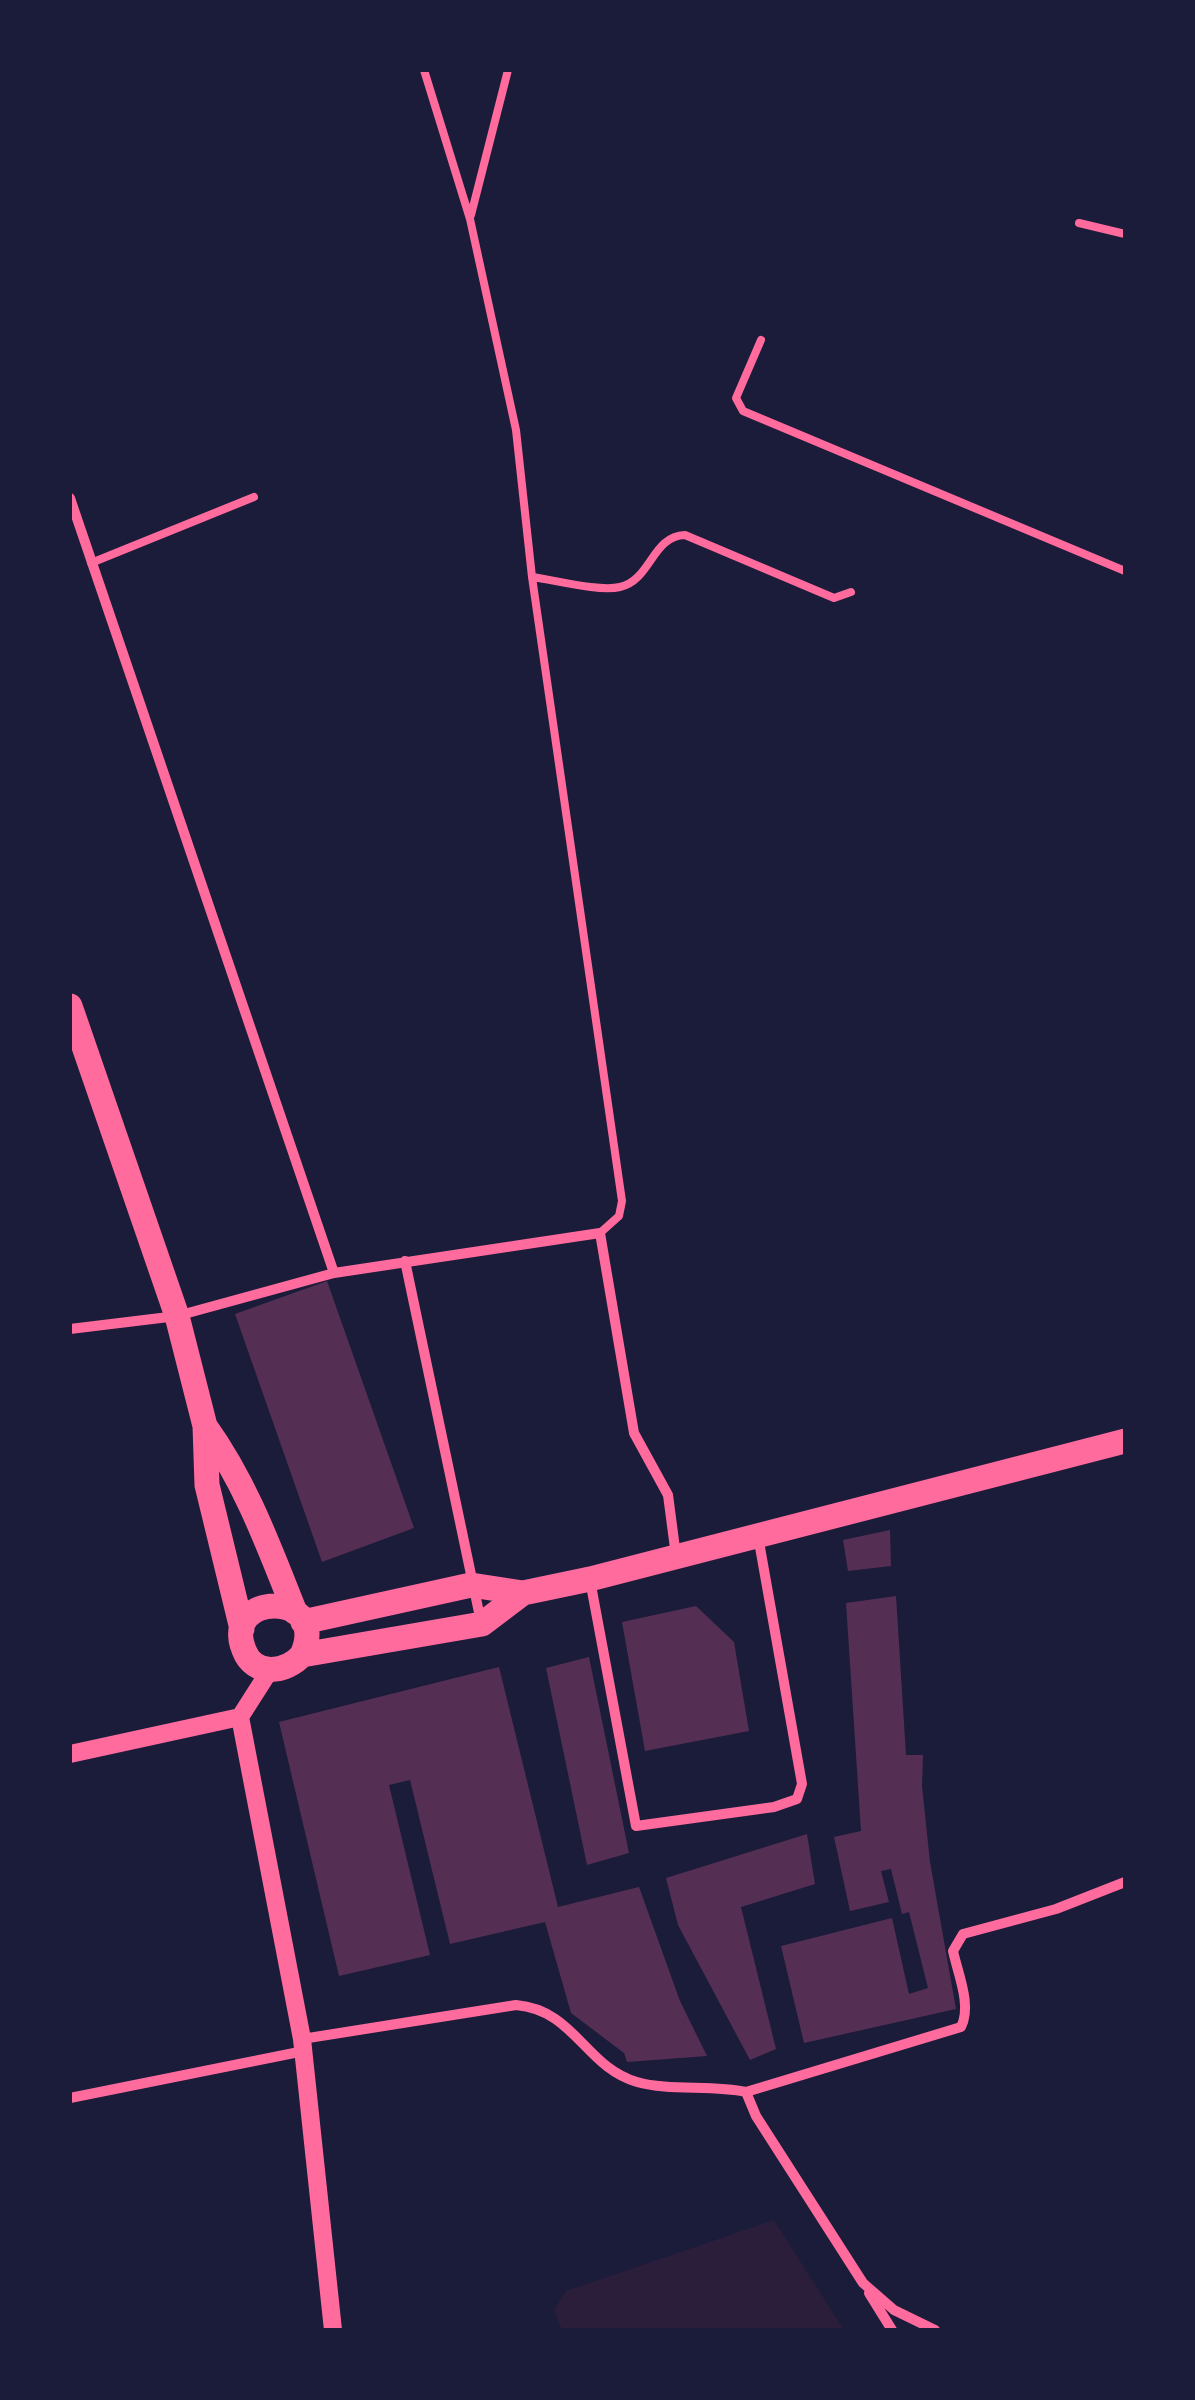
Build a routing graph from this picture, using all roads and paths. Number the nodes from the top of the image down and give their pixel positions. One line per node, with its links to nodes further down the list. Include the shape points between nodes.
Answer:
1 (424, 70): 3 (lane)
2 (508, 70): 3 (lane)
3 (470, 219): 11 (lane, via 516,430)
4 (1079, 223): 5 (lane)
5 (1125, 234)
6 (762, 340): 10 (lane, via 736,398 742,412)
7 (254, 497): 9 (lane)
8 (70, 498): 9 (street)
9 (91, 563): 16 (street)
10 (1125, 571)
11 (532, 578): 12 (lane, via 620,588 638,578 664,541 686,535 834,598); 14 (lane, via 622,1201 618,1216)
12 (851, 592)
13 (70, 1006): 17 (main road)
14 (600, 1233): 15 (street); 22 (street, via 634,1433 668,1495)
15 (405, 1262): 16 (street); 24 (street)
16 (334, 1273): 17 (street)
17 (177, 1316): 18 (street); 19 (main road)
18 (70, 1328)
19 (206, 1426): 26 (main road, via 238,1474); 28 (main road, via 207,1485)
20 (1125, 1441): 21 (main road)
21 (758, 1536): 22 (main road); 23 (street, via 802,1784 797,1800 774,1808 636,1826)
22 (676, 1557): 23 (main road)
23 (590, 1579): 25 (main road)
24 (471, 1585): 25 (main road); 26 (main road); 27 (street)
25 (523, 1594): 27 (main road)
26 (299, 1617): 28 (main road, via 264,1606); 29 (main road, via 307,1639)
27 (482, 1624): 29 (main road)
28 (242, 1629): 30 (main road, via 246,1656)
29 (302, 1655): 30 (main road)
30 (270, 1670): 31 (street)
31 (240, 1717): 32 (street); 34 (street)
32 (70, 1754)
33 (1125, 1882): 35 (street, via 964,1934 953,1952 966,2018 960,2027)
34 (303, 2045): 35 (street, via 536,2006 556,2016 589,2052 638,2082); 36 (street); 38 (street)
35 (746, 2092): 37 (street)
36 (70, 2098)
37 (863, 2284): 39 (street); 40 (street, via 894,2310)
38 (333, 2330)
39 (892, 2330)
40 (935, 2330)

